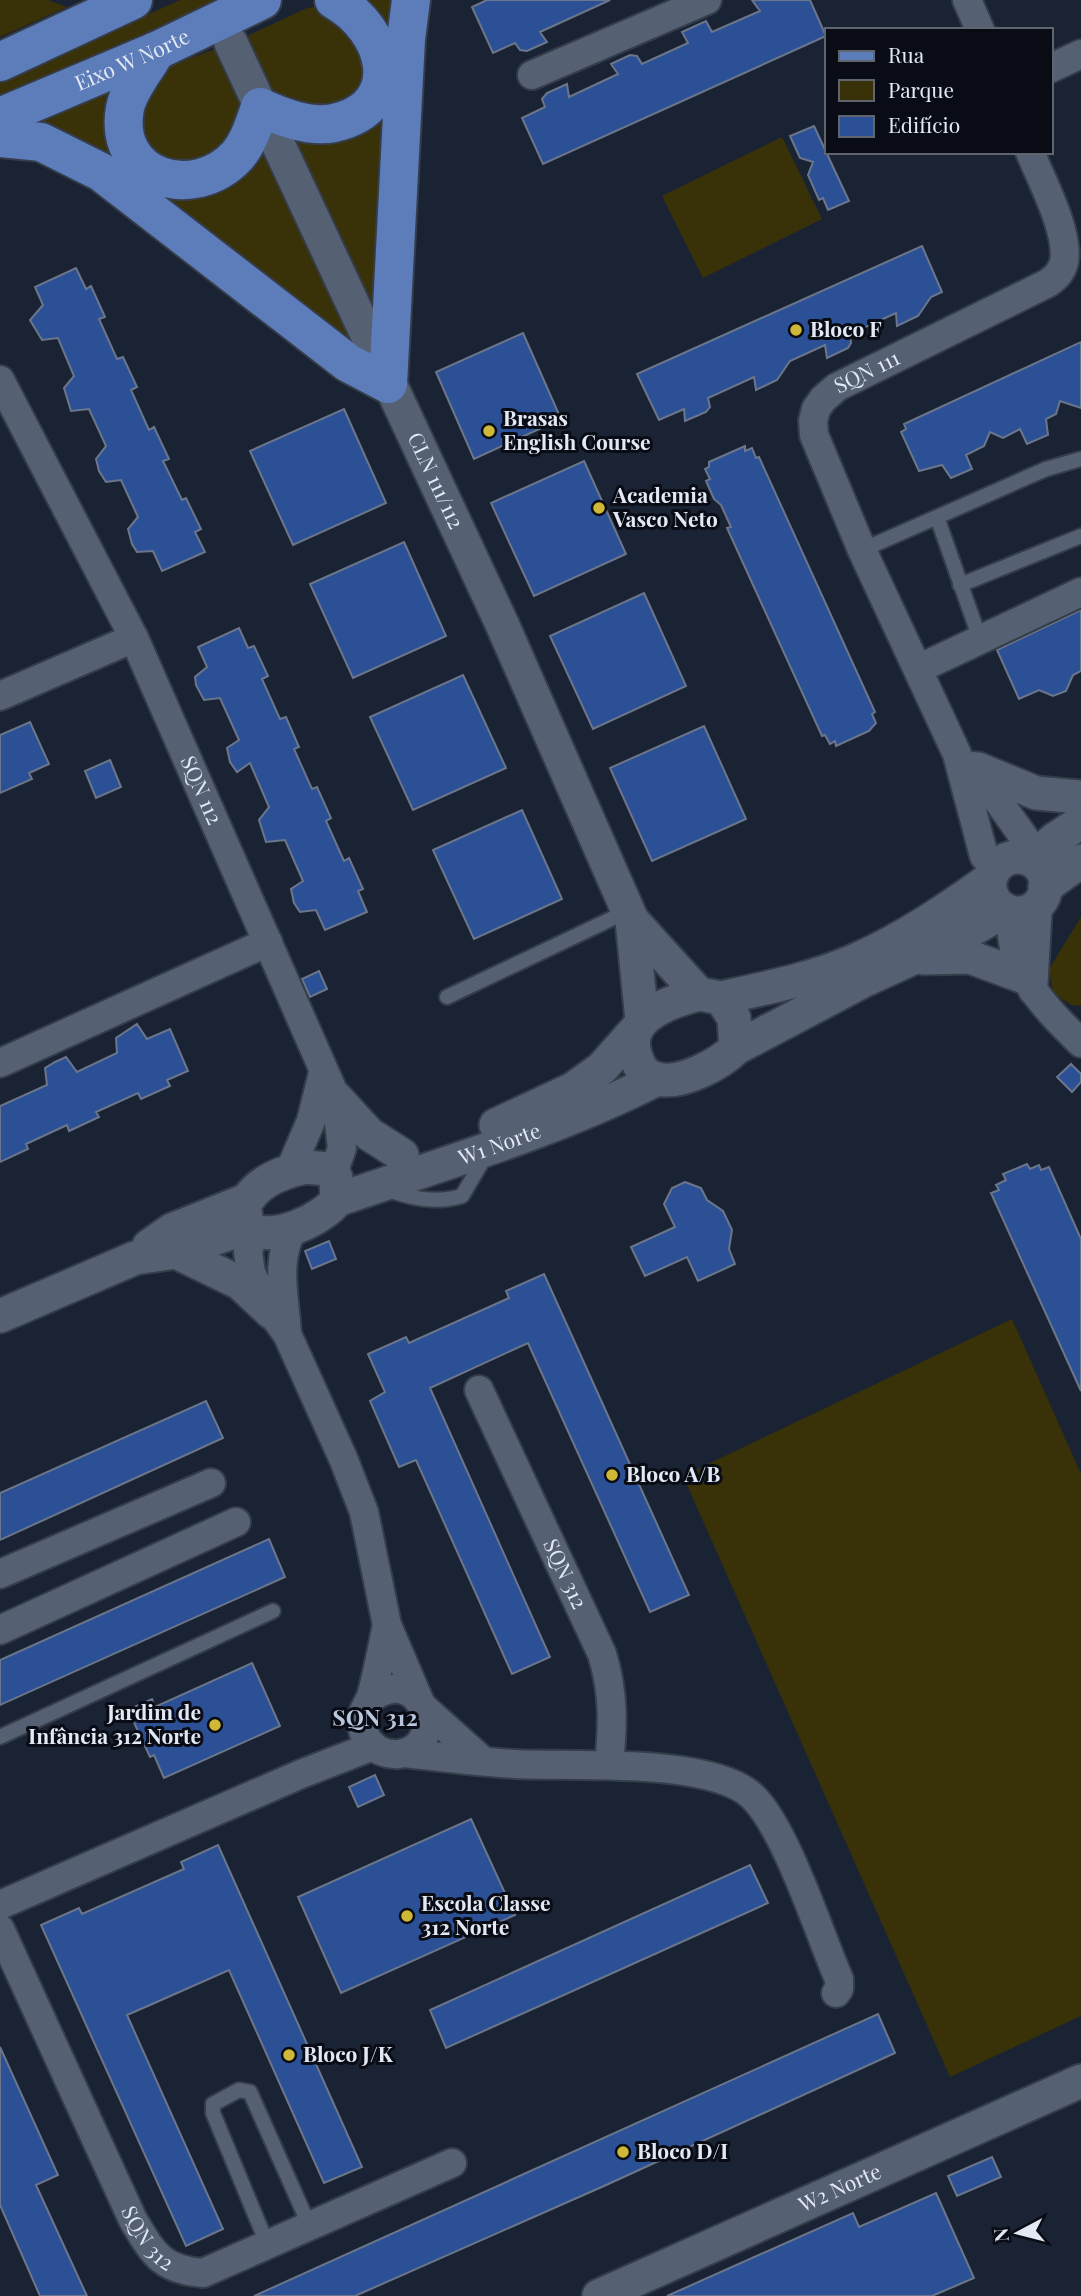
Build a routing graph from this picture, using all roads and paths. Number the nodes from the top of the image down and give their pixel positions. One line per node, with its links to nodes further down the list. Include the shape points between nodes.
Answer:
1 (262, 0): 9 (main road, Eixo W Norte)
2 (334, 0): 14 (main road, via 353,11 374,37 382,65 374,98 354,115 333,123 296,121)
3 (411, 0): 19 (main road)
4 (707, 0): 13 (street)
5 (967, 0): 7 (street)
6 (115, 2): 11 (main road)
7 (979, 28)
8 (231, 43): 14 (street, CLN 111/112)
9 (156, 51): 14 (main road, via 130,94 123,128 140,164 158,176 179,182 223,168 249,139); 15 (main road, Eixo W Norte)
10 (1081, 54): 12 (street)
11 (0, 62)
12 (1053, 67)
13 (532, 75)
14 (260, 107): 19 (street, CLN 111/112)
15 (0, 117)
16 (0, 138): 19 (main road, via 41,142 102,172 348,363)
17 (1031, 154): 23 (street, SQN 111, via 1063,243 1065,260 1059,275 837,387 816,410 814,435)
18 (0, 380): 26 (street, SQN 112)
19 (388, 384): 36 (street, CLN 111/112, via 502,624)
20 (1081, 459): 21 (lane, via 1046,469)
21 (937, 517): 23 (lane); 24 (lane)
22 (1081, 536): 24 (lane)
23 (862, 550): 28 (street, SQN 111)
24 (960, 585): 27 (lane)
25 (1081, 592): 27 (street)
26 (134, 638): 29 (street); 37 (street, SQN 112)
27 (980, 639): 28 (street)
28 (918, 669): 30 (street, SQN 111)
29 (0, 696)
30 (967, 761): 31 (street, via 1037,793); 34 (street, SQN 111, via 984,856); 35 (street, SQN 111, via 1026,840)
31 (1081, 797)
32 (1081, 822): 35 (street, via 1055,839)
33 (1081, 862): 35 (street)
34 (993, 874): 35 (street, via 1006,859); 40 (street, via 905,936 856,960 784,984)
35 (1026, 889): 38 (street); 39 (street, SQN 111, via 1011,941)
36 (630, 916): 40 (street, CLN 111/112); 41 (lane); 42 (street, CLN 111/112)
37 (268, 942): 45 (street); 47 (street, SQN 112)
38 (915, 958): 39 (street, via 970,957); 44 (street)
39 (1029, 984): 43 (street, SQN 111, via 1047,1011)
40 (710, 996): 42 (street, via 671,1001); 44 (street, via 734,1018)
41 (447, 997)
42 (638, 1026): 46 (street, via 632,1046 639,1066); 48 (street, W1 Norte, via 602,1068 573,1089 495,1125)
43 (1081, 1042)
44 (736, 1048): 46 (street, via 706,1069)
45 (0, 1063)
46 (657, 1079): 50 (street, W1 Norte, via 594,1109 378,1186)
47 (329, 1085): 48 (street, via 369,1135); 49 (street); 50 (street, SQN 112, via 342,1148)
48 (402, 1154): 50 (street, W1 Norte)
49 (290, 1170): 50 (street, via 320,1167); 51 (street, via 270,1179)
50 (335, 1184): 52 (street, via 328,1213)
51 (250, 1219): 52 (street); 53 (street); 54 (street, via 172,1230); 56 (street, via 248,1263)
52 (294, 1227): 56 (street, via 283,1251)
53 (177, 1252): 54 (street); 56 (street, via 240,1283)
54 (135, 1258): 55 (street)
55 (0, 1316)
56 (279, 1323): 62 (street, via 364,1512)
57 (480, 1390): 70 (street, SQN 312, via 602,1654 614,1717)
58 (211, 1483): 60 (street)
59 (236, 1522): 63 (street)
60 (0, 1574)
61 (273, 1611): 66 (lane)
62 (387, 1625): 64 (street); 65 (street)
63 (0, 1630)
64 (422, 1705): 65 (street, via 411,1693 390,1688); 68 (street, via 426,1730 421,1741); 69 (street)
65 (366, 1707): 67 (street, via 362,1728); 71 (street)
66 (0, 1737)
67 (373, 1746): 68 (street, via 382,1752); 71 (street)
68 (404, 1753): 69 (street)
69 (483, 1761): 70 (street)
70 (609, 1765): 74 (street, via 694,1773 735,1785 753,1797 766,1812 800,1884 839,1979)
71 (301, 1774): 72 (street)
72 (0, 1905)
73 (0, 1929): 78 (street, SQN 312, via 133,2220 160,2259 176,2270 203,2273)
74 (836, 1993)
75 (1081, 2081): 79 (street, W2 Norte)
76 (452, 2163): 77 (street, SQN 312)
77 (310, 2227): 78 (street, SQN 312); 78 (lane, via 250,2092 239,2090 213,2104 213,2113)
78 (268, 2246)
79 (599, 2296)

